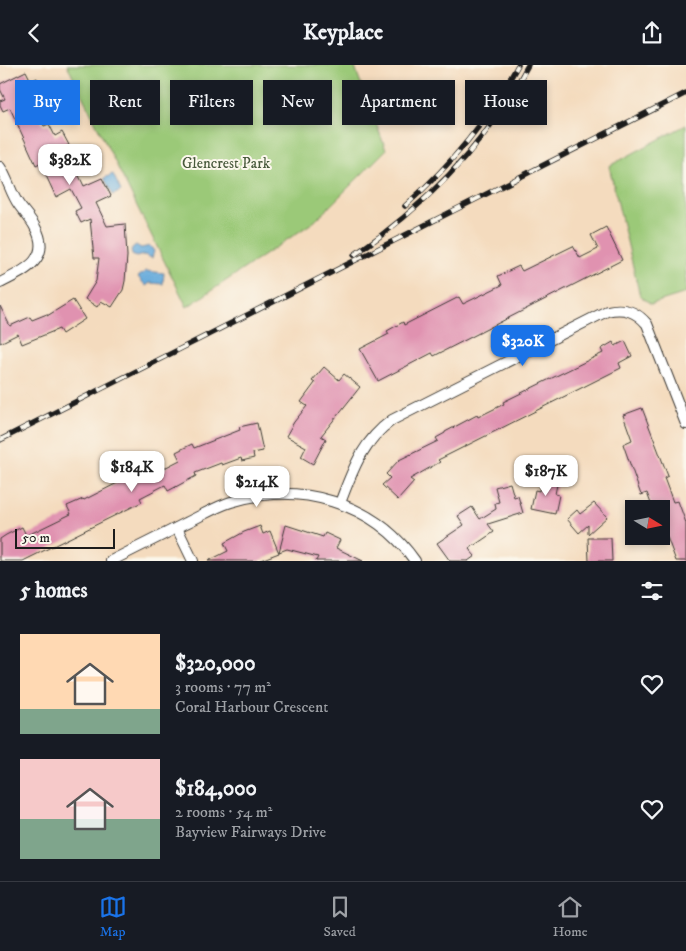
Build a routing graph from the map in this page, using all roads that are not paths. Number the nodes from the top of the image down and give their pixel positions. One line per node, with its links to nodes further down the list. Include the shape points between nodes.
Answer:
1 (0, 167): 2 (street, via 41,241 32,265)
2 (0, 283)
3 (686, 424): 4 (street, via 647,324 630,311 615,309 392,420 363,449)
4 (340, 503): 5 (street, via 304,495 256,496 216,508); 8 (street, via 377,523)
5 (177, 528): 6 (street); 7 (street)
6 (111, 561)
7 (193, 561)
8 (415, 561)

